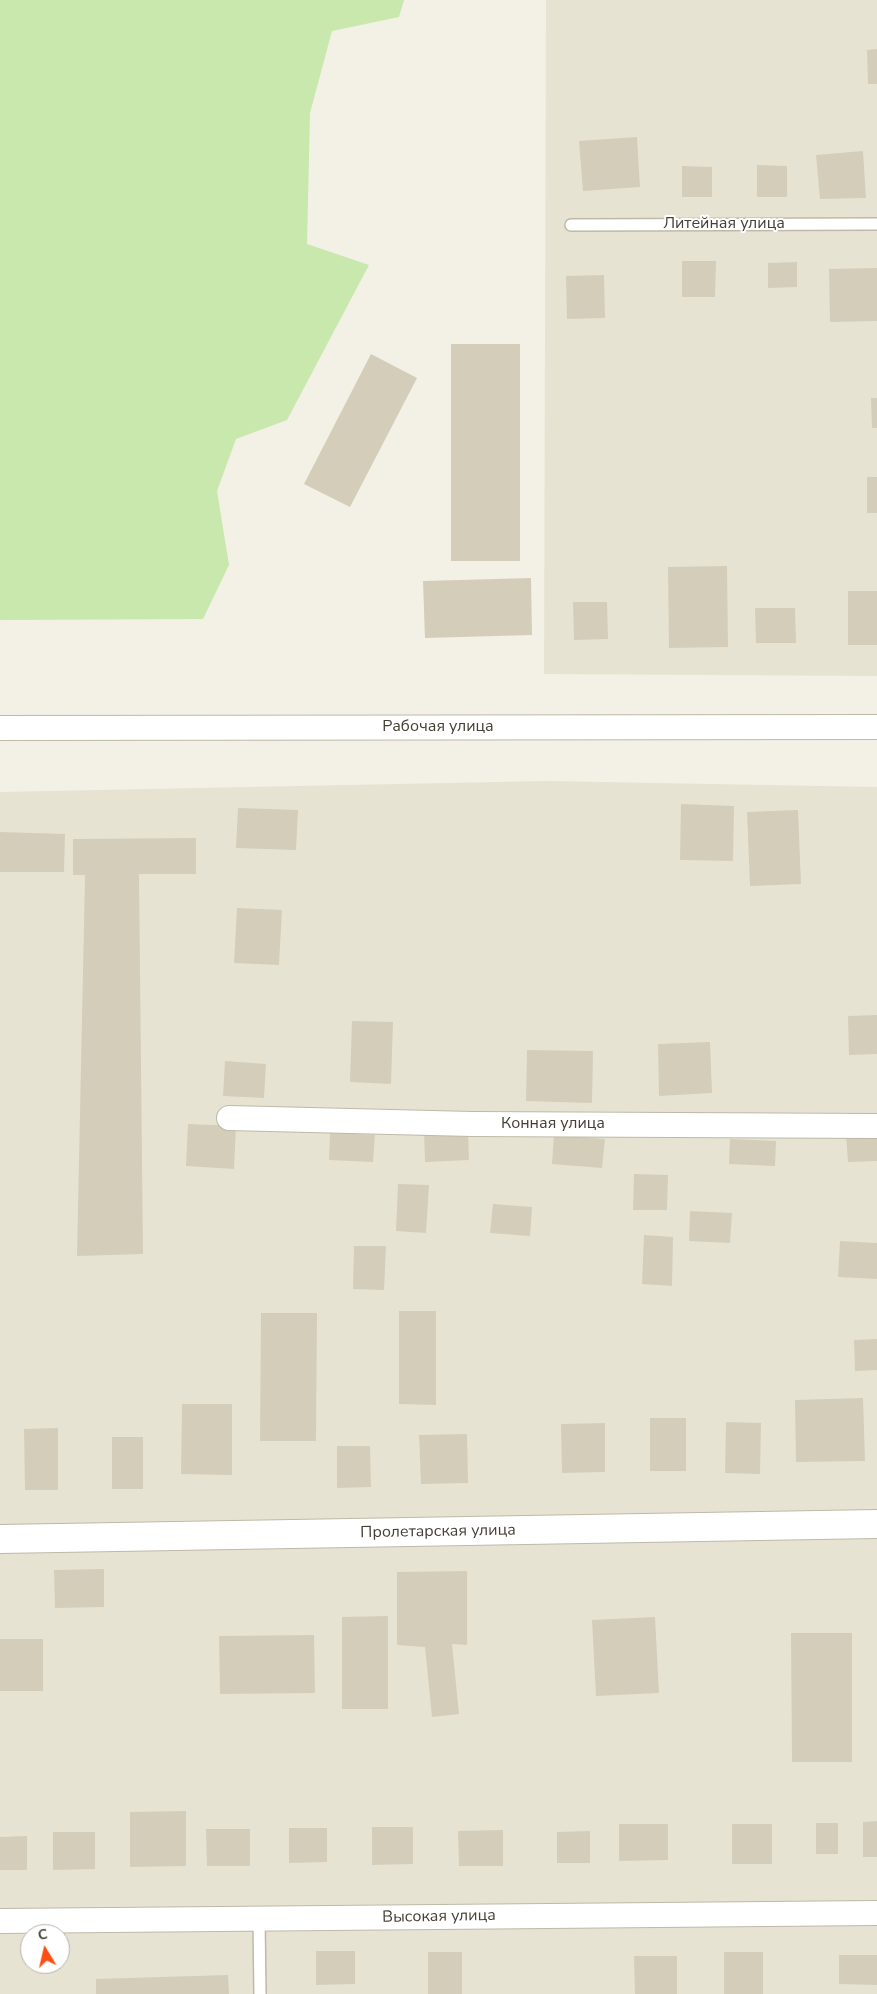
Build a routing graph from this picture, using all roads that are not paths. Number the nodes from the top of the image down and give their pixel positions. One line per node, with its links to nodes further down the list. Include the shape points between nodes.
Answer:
1 (877, 224): 2 (lane, Литейная улица)
2 (571, 225)
3 (877, 727): 4 (street, Рабочая улица)
4 (0, 728)
5 (228, 1118): 6 (street, Конная улица, via 472,1124)
6 (877, 1126)
7 (877, 1524): 8 (street, Пролетарская улица)
8 (0, 1540)
9 (877, 1913): 10 (street, Высокая улица)
10 (259, 1919): 11 (street, Высокая улица); 12 (lane)
11 (0, 1921)
12 (260, 1994)

